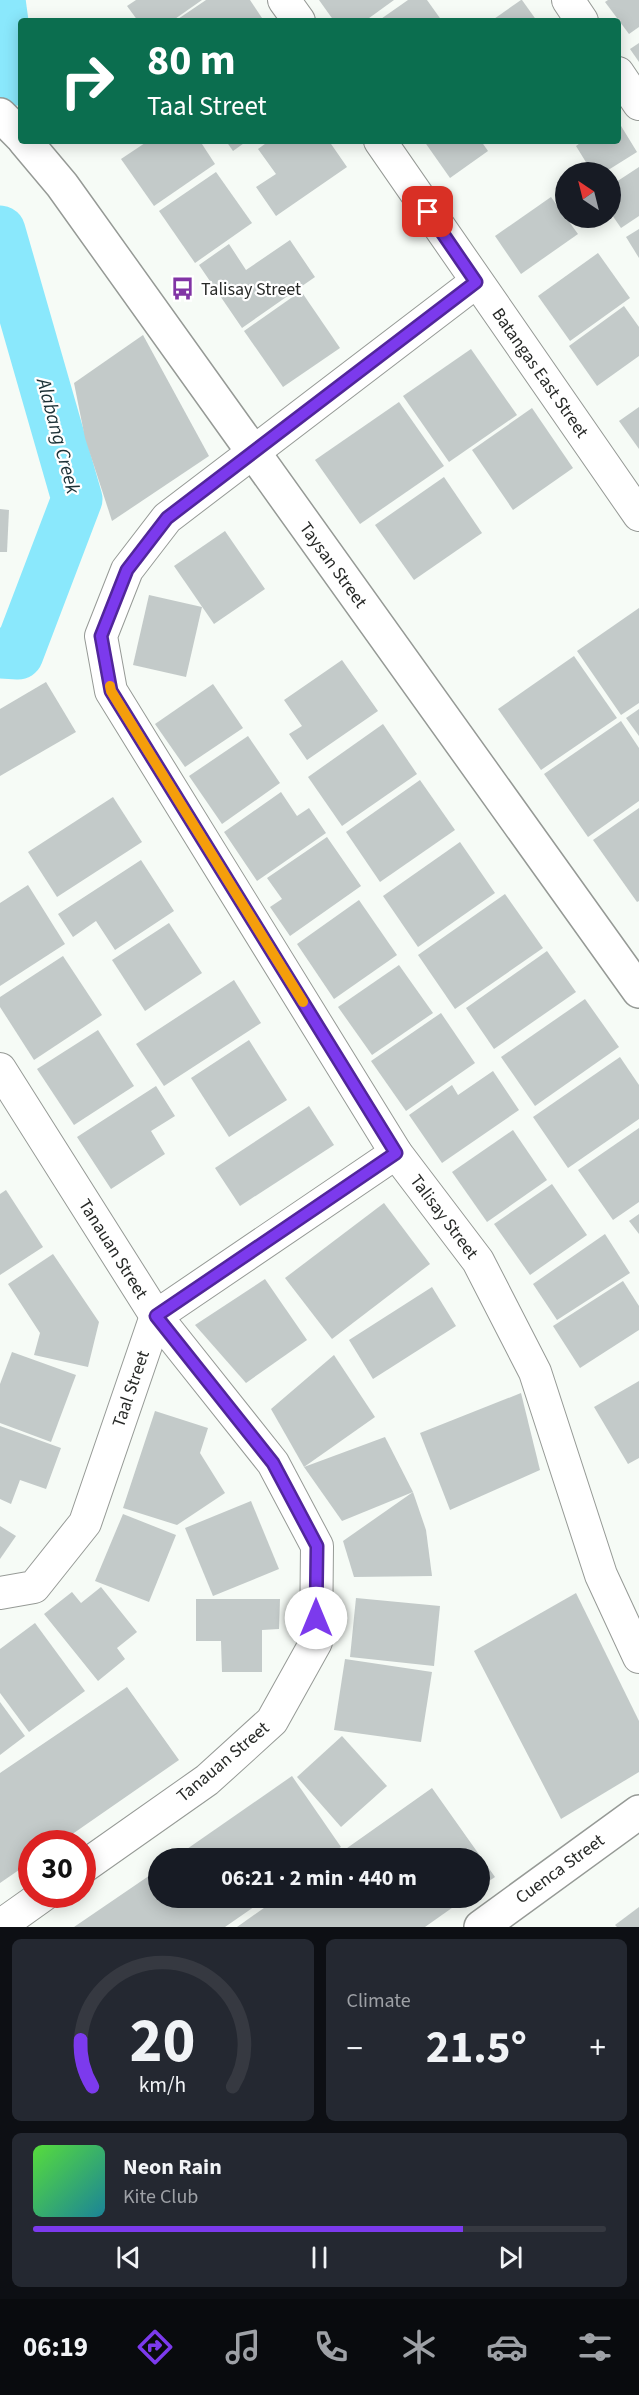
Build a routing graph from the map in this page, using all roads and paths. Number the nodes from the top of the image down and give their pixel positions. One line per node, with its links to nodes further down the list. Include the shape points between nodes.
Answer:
1 (284, 0): 3 (street)
2 (568, 0): 4 (street)
3 (296, 18)
4 (580, 18)
5 (621, 77): 6 (street)
6 (639, 104)
7 (0, 115): 8 (street)
8 (18, 133)
9 (27, 144): 12 (street, Taysan Street, via 69,194)
10 (382, 144): 11 (street, Batangas East Street)
11 (476, 282): 12 (street, Talisay Street); 13 (street, Batangas East Street)
12 (252, 452): 14 (street, Taysan Street); 16 (street, Talisay Street, via 167,518 127,570 101,636 111,691)
13 (639, 515)
14 (639, 991)
15 (0, 1069): 17 (street, Tanauan Street)
16 (396, 1153): 17 (street); 19 (street, Talisay Street, via 478,1261 534,1372 601,1575)
17 (156, 1316): 18 (street, Taal Street, via 85,1523 34,1587); 21 (street, Tanauan Street, via 273,1463 317,1546 316,1642 272,1721 207,1780)
18 (0, 1593)
19 (639, 1657)
20 (639, 1812): 24 (street, Cuenca Street)
21 (96, 1858)
22 (25, 1908): 23 (street)
23 (0, 1926)
24 (481, 1927)

